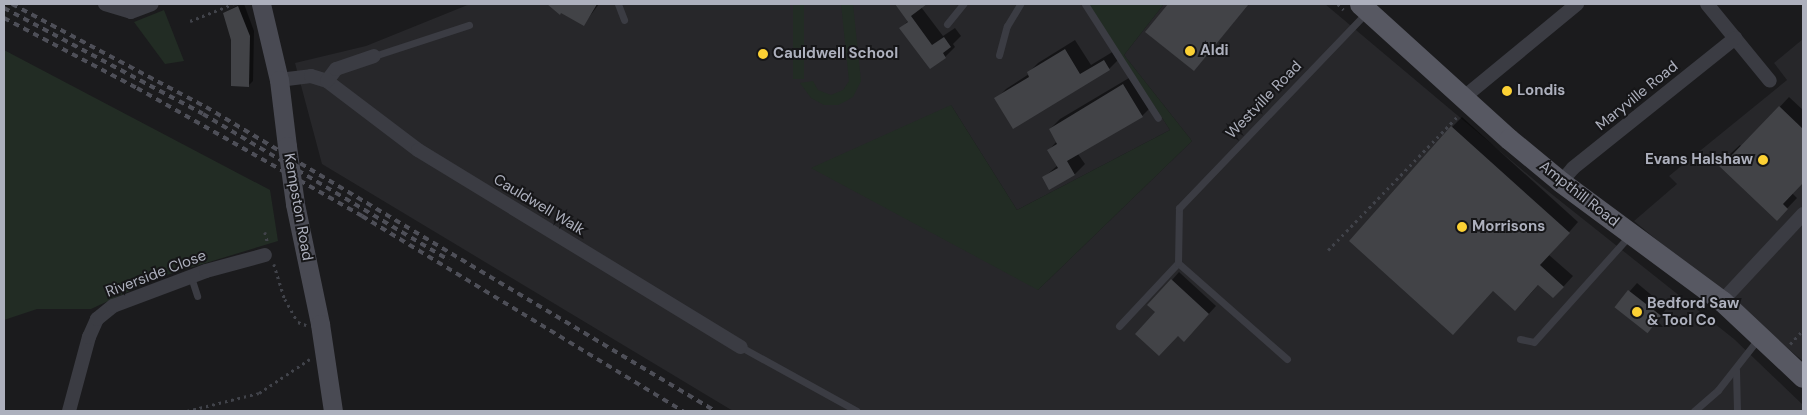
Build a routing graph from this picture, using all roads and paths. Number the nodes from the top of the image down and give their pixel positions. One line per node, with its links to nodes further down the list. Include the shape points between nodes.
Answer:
1 (105, 4): 2 (street, via 130,12)
2 (152, 4)
3 (233, 4): 13 (path)
4 (261, 4): 19 (main road, Kempston Road)
5 (618, 4): 12 (lane)
6 (963, 4): 14 (lane)
7 (1020, 4): 17 (lane, via 1007,26)
8 (1085, 4): 23 (lane)
9 (1577, 4): 22 (street)
10 (1707, 4): 16 (street)
11 (1368, 6): 22 (main road, Ampthill Road); 30 (lane, Westville Road, via 1179,208)
12 (624, 20)
13 (190, 21)
14 (947, 24)
15 (469, 25): 18 (lane)
16 (1735, 38): 20 (street); 24 (street, Maryville Road, via 1573,168)
17 (998, 55)
18 (374, 56): 21 (street, via 336,69)
19 (279, 80): 21 (street, Cauldwell Walk, via 311,76); 34 (main road, Kempston Road, bridge)
20 (1770, 81)
21 (326, 82): 38 (street, Cauldwell Walk, via 418,150)
22 (1466, 101): 24 (main road, Ampthill Road); 28 (path)
23 (1158, 118)
24 (1561, 182): 27 (main road, Ampthill Road)
25 (1803, 214): 33 (street)
26 (265, 232): 29 (path)
27 (1631, 234): 33 (main road, Ampthill Road); 37 (lane, via 1534,342)
28 (1328, 250)
29 (269, 255): 31 (street, Riverside Close); 34 (path, via 285,299 298,322)
30 (1178, 264): 35 (lane); 40 (lane)
31 (191, 277): 32 (lane); 43 (street, Riverside Close, via 113,306 97,319)
32 (197, 296)
33 (1722, 301): 36 (main road, Ampthill Road)
34 (315, 326): 45 (main road, Kempston Road)
35 (1119, 326)
36 (1760, 336): 41 (lane); 42 (main road, Ampthill Road)
37 (1520, 339)
38 (741, 346): 46 (lane)
39 (315, 355): 44 (path, via 259,393)
40 (1287, 359)
41 (1736, 370): 47 (lane); 48 (lane)
42 (1803, 377)
43 (69, 411)
44 (187, 411)
45 (333, 411)
46 (857, 411)
47 (1694, 411)
48 (1738, 411)

